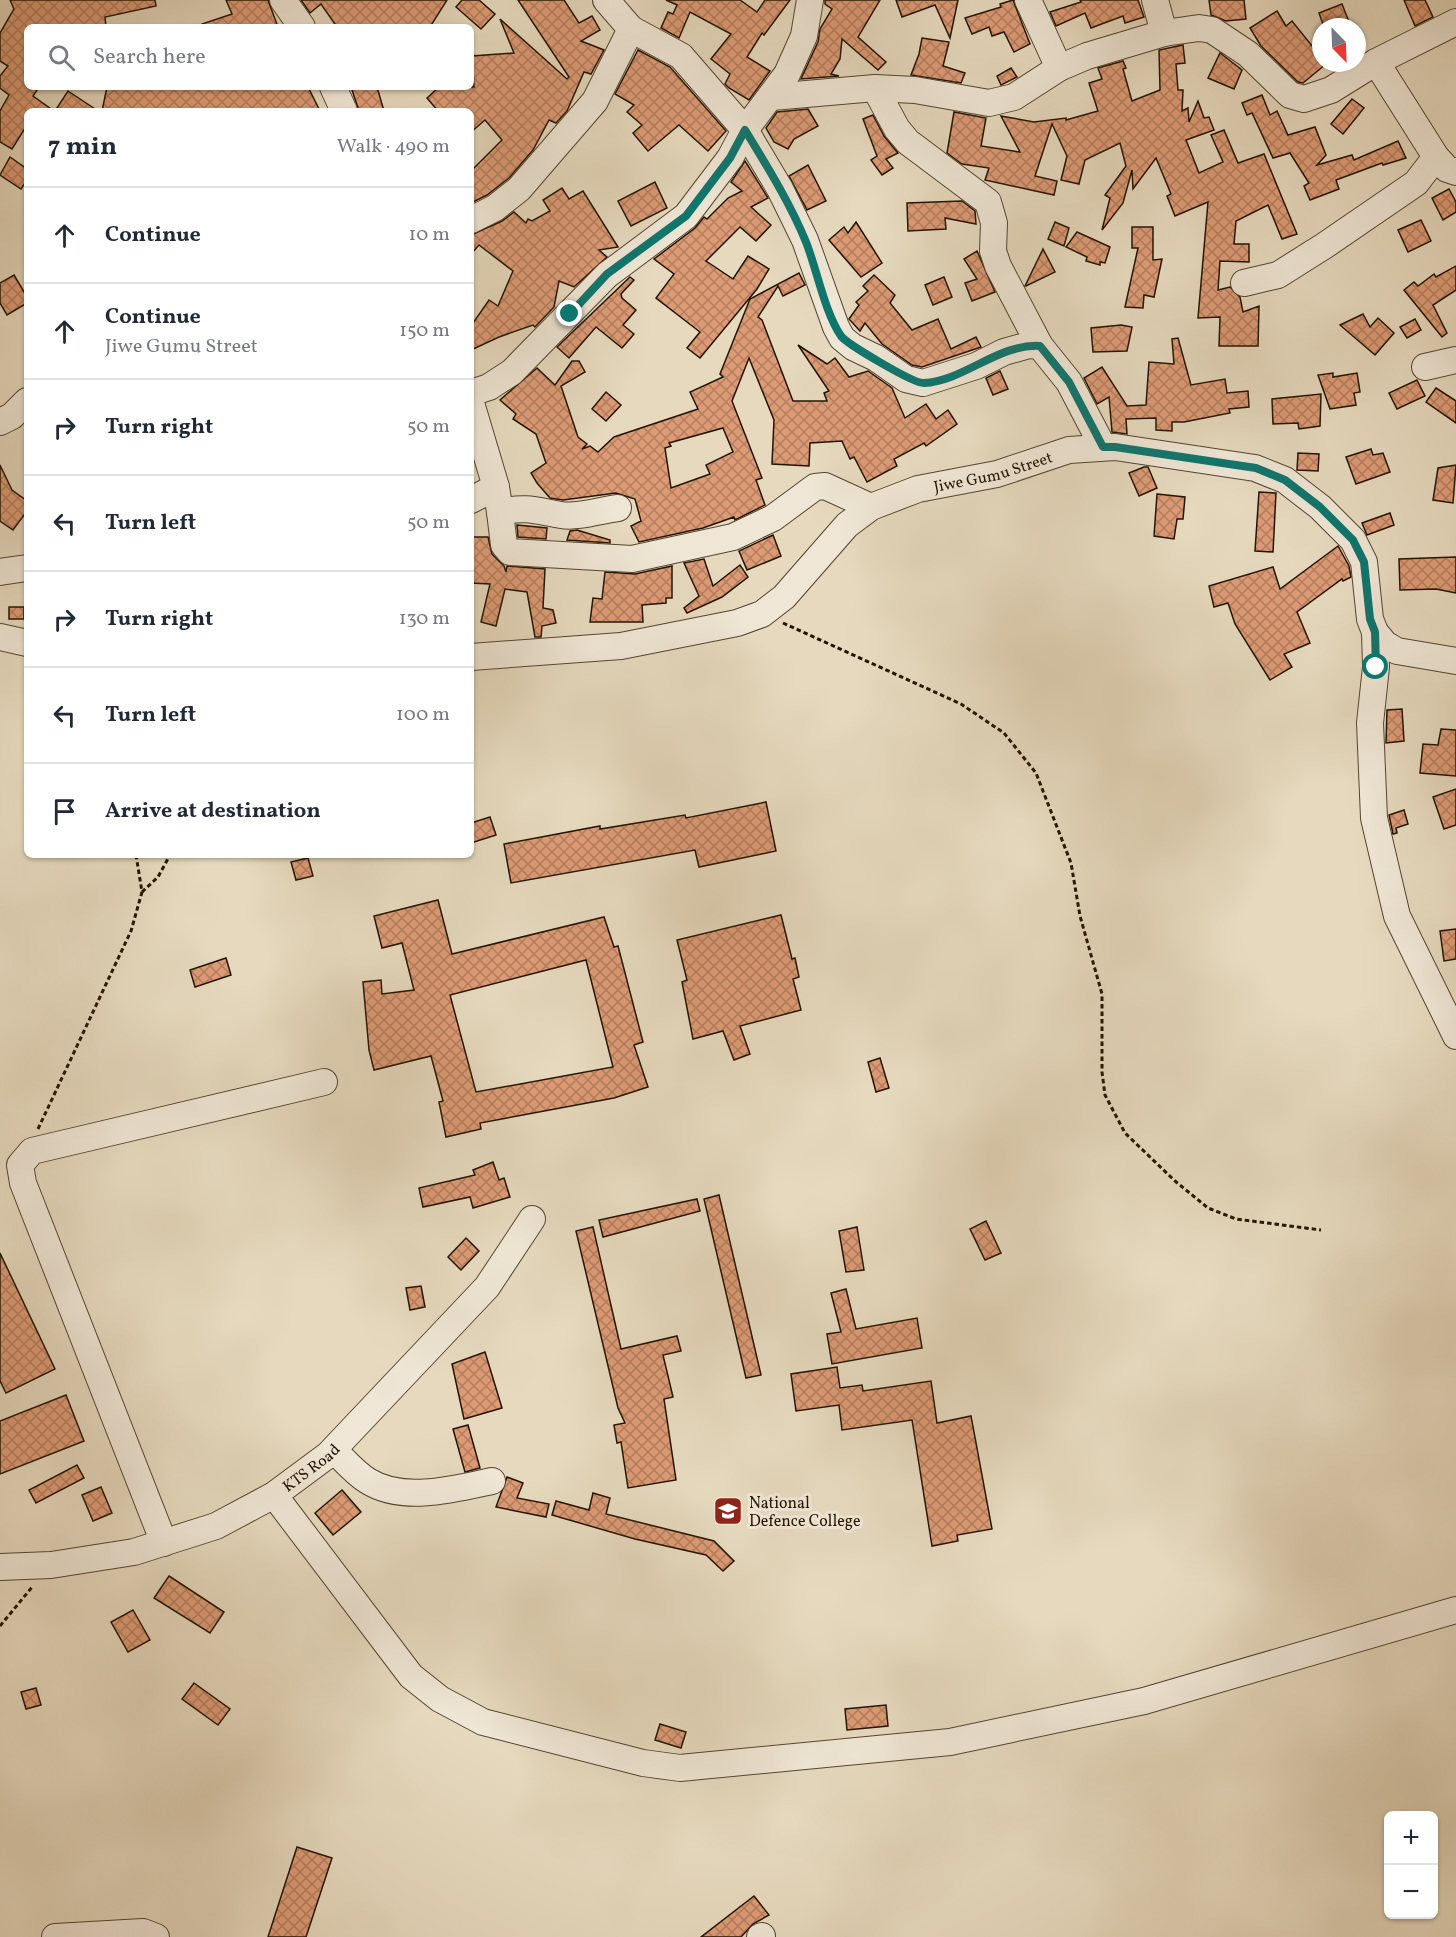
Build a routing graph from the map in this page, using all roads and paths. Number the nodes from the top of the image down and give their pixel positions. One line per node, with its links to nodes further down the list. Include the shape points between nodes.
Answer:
1 (283, 0): 7 (street)
2 (606, 0): 8 (street)
3 (810, 0): 14 (street, via 804,36)
4 (1028, 0): 11 (street)
5 (1155, 0): 9 (street)
6 (1456, 22): 10 (street)
7 (300, 24)
8 (632, 29): 16 (street, via 681,56); 19 (street, via 596,101 519,189)
9 (1164, 33): 10 (street, via 1212,30 1248,54 1290,95 1304,99 1331,90); 11 (street)
10 (1376, 62): 17 (street)
11 (1059, 68): 12 (street, via 1014,97 989,102)
12 (875, 88): 14 (street); 21 (street, via 908,142 988,202 998,266)
13 (334, 90): 15 (street)
14 (772, 97): 16 (street)
15 (343, 108)
16 (745, 130): 21 (street, via 805,240 836,327 853,347 906,379 923,383 1004,352); 24 (street, via 730,158 686,216 607,274 512,372)
17 (1436, 157): 18 (street); 20 (street, via 1416,183 1324,246 1278,275)
18 (1456, 172)
19 (474, 218)
20 (1244, 283)
21 (1040, 346): 28 (street, via 1069,382)
22 (1456, 360): 23 (street)
23 (1425, 367)
24 (474, 392)
25 (24, 404): 27 (street)
26 (474, 415): 30 (street)
27 (0, 422)
28 (1103, 447): 31 (street, Jiwe Gumu Street, via 1069,450 997,474 918,489); 36 (street, Jiwe Gumu Street, via 1256,468 1285,480 1353,540 1364,562)
29 (474, 500): 30 (street)
30 (498, 500): 31 (street, via 504,545 510,552 632,559 733,537 773,518 815,487 825,486); 32 (street, via 563,515)
31 (871, 507): 35 (street, Jiwe Gumu Street, via 847,525 784,597)
32 (618, 508)
33 (24, 568): 34 (street)
34 (0, 572)
35 (762, 614): 39 (street, Jiwe Gumu Street, via 736,623 621,646); 48 (path, via 961,704 1004,733 1036,773 1071,863 1080,916 1102,994 1105,1095 1125,1133 1208,1208 1236,1219)
36 (1375, 632): 40 (street, via 1397,651); 44 (street, Jiwe Gumu Street, via 1370,723 1374,818 1397,916)
37 (0, 637): 38 (street)
38 (24, 642)
39 (474, 657)
40 (1456, 661)
41 (136, 858): 43 (path)
42 (168, 858): 43 (path, via 158,877)
43 (142, 892): 46 (path, via 130,931)
44 (1456, 1036)
45 (324, 1082): 52 (street, via 32,1151 20,1166 23,1183)
46 (35, 1134)
47 (532, 1219): 49 (street, KTS Road, via 487,1287)
48 (1321, 1230)
49 (334, 1450): 50 (street, via 370,1482 393,1491 433,1491); 51 (street, KTS Road)
50 (492, 1481)
51 (274, 1495): 52 (street, KTS Road, via 216,1526); 55 (street, via 411,1676 440,1699 483,1722 643,1763 680,1768 950,1742 1144,1701)
52 (164, 1543): 53 (street, KTS Road, via 134,1552)
53 (41, 1565): 54 (street, KTS Road); 56 (path, via 35,1584)
54 (0, 1567)
55 (1456, 1611)
56 (0, 1626)
57 (55, 1937): 58 (street, via 143,1932)
58 (156, 1937)

